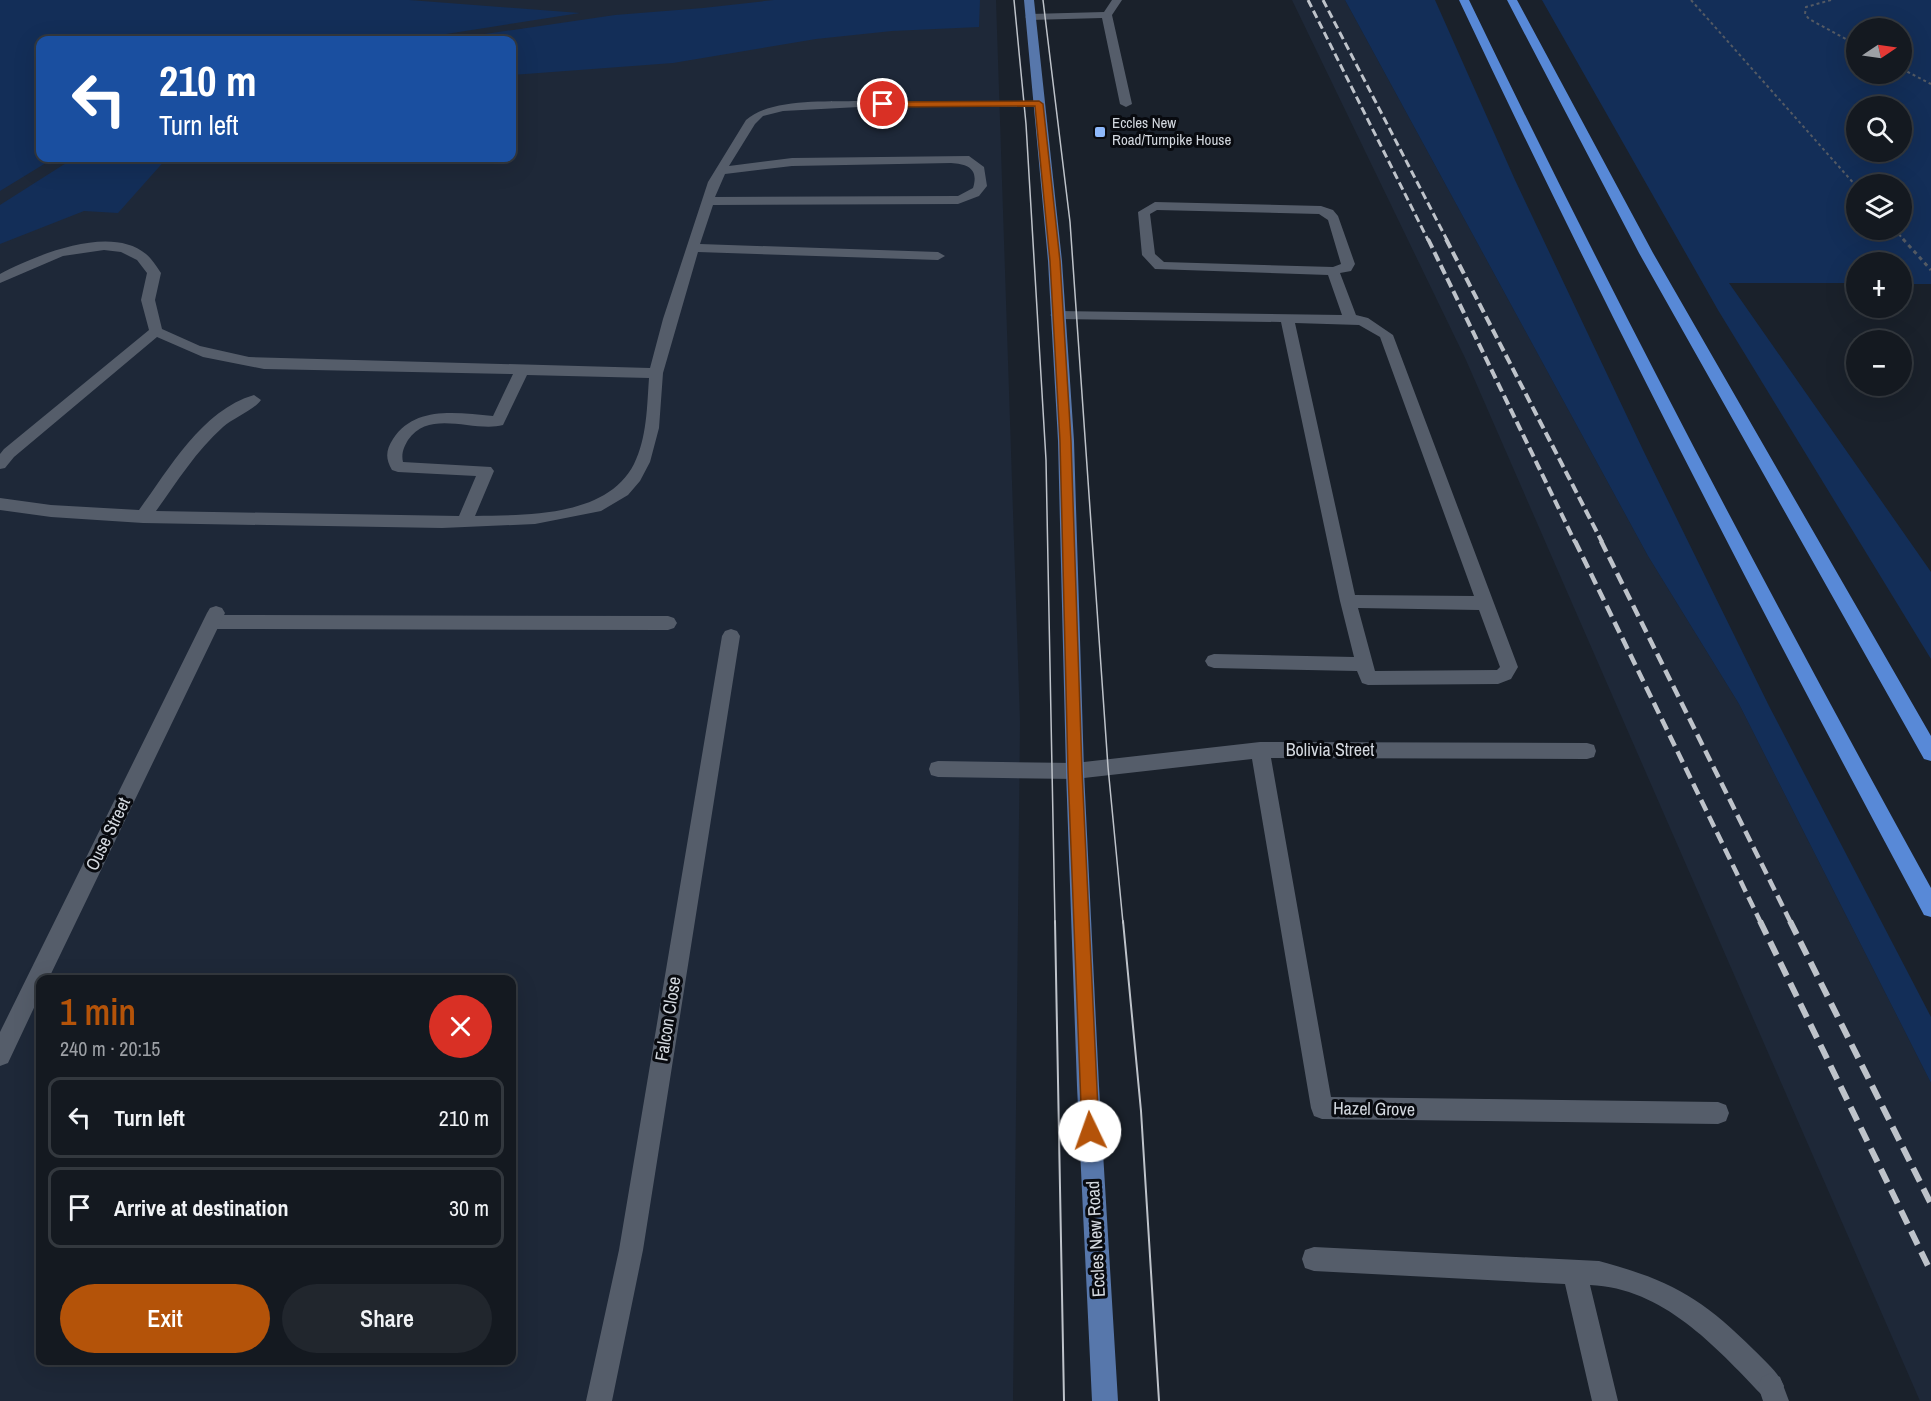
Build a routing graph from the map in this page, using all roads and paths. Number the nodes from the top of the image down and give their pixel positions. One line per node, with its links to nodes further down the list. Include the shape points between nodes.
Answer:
1 (1117, 0): 7 (street)
2 (1464, 0): 44 (highway, via 1602,286)
3 (1512, 0): 41 (highway, via 1646,253)
4 (1691, 0): 14 (path)
5 (1831, 0): 8 (path, via 1806,7 1805,14)
6 (1029, 8): 7 (street); 11 (main road, Eccles New Road)
7 (1107, 15): 12 (street)
8 (1846, 39)
9 (1912, 74): 10 (path)
10 (1931, 84)
11 (1039, 104): 13 (street, via 783,108 759,114 750,122); 22 (main road, Eccles New Road)
12 (1126, 104)
13 (721, 171): 15 (street); 15 (street, via 792,162 951,159 969,160 978,167 981,183 972,197 958,200)
14 (1846, 175)
15 (708, 201): 17 (street)
16 (1904, 240): 19 (path)
17 (693, 248): 18 (street); 27 (street)
18 (938, 256)
19 (1931, 270)
20 (1333, 271): 20 (street, via 1160,266 1149,255 1144,212 1155,206 1321,210 1334,219 1348,264); 24 (street)
21 (0, 279): 25 (street, via 73,249 126,249 140,254 154,273 148,300)
22 (1058, 315): 23 (street); 43 (main road, Eccles New Road, via 1066,441)
23 (1287, 318): 24 (street); 33 (street)
24 (1350, 319): 34 (street, via 1363,321 1386,335)
25 (156, 330): 26 (street, via 178,345 220,359 264,364); 29 (street)
26 (521, 372): 27 (street); 32 (street, via 498,421 436,419 417,423 406,430 394,451 393,461 404,468 486,471)
27 (657, 373): 32 (street, via 653,431 642,465 628,486 606,502 578,512 528,520)
28 (254, 400): 31 (street, via 207,430)
29 (0, 464)
30 (0, 504): 31 (street, via 37,512)
31 (142, 517): 32 (street)
32 (465, 521)
33 (1348, 601): 34 (street); 38 (street)
34 (1485, 603): 38 (street, via 1509,667 1505,674 1368,678)
35 (668, 623): 45 (street, Ouse Street, via 214,617)
36 (731, 636): 52 (street, Falcon Close, via 631,1250)
37 (1214, 661): 38 (street)
38 (1365, 664)
39 (1260, 750): 40 (street, Bolivia Street); 43 (street, Bolivia Street); 48 (street, Hazel Grove, via 1322,1108)
40 (1587, 751)
41 (1931, 753)
42 (938, 769): 43 (street, Bolivia Street)
43 (1075, 771): 53 (main road, Eccles New Road)
44 (1931, 908)
45 (39, 975)
46 (36, 981): 47 (street, Ouse Street)
47 (0, 1055)
48 (1718, 1113)
49 (1314, 1259): 50 (street)
50 (1575, 1272): 51 (street, via 1599,1273 1644,1286 1674,1300 1719,1334); 54 (street)
51 (1774, 1393)
52 (599, 1401)
53 (1105, 1401)
54 (1605, 1401)

